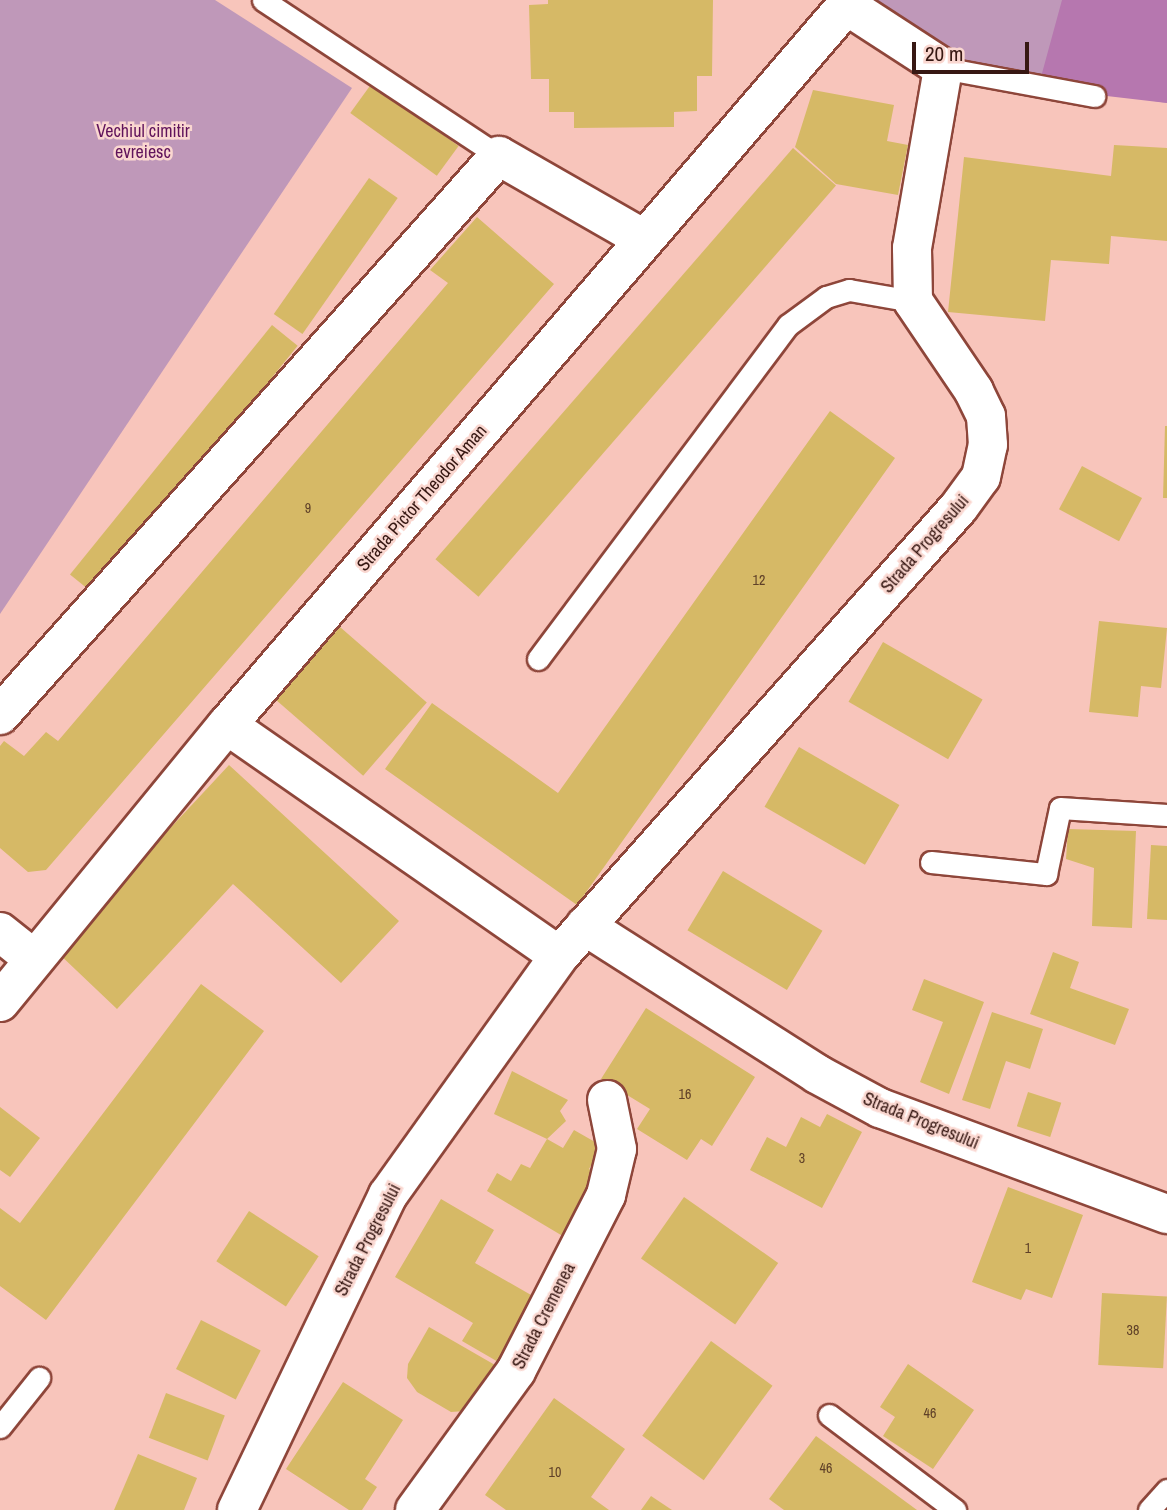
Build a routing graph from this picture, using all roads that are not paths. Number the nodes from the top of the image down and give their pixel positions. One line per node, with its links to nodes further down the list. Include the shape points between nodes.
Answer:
1 (263, 0): 5 (lane)
2 (849, 3): 3 (street); 6 (street, Strada Pictor Theodor Aman)
3 (943, 68): 4 (lane); 7 (street, via 912,248)
4 (1094, 96)
5 (499, 156): 6 (street); 9 (street)
6 (644, 239): 10 (street, Strada Pictor Theodor Aman)
7 (913, 301): 8 (lane, via 849,290 826,297 788,325); 13 (street, Strada Progresului, via 986,416 988,445 981,477)
8 (538, 659)
9 (0, 715)
10 (227, 724): 15 (street); 16 (street, Strada Pictor Theodor Aman)
11 (1167, 815): 12 (lane, via 1060,808 1046,874)
12 (931, 862)
13 (585, 926): 15 (street, Strada Progresului); 19 (street, Strada Progresului, via 817,1074 880,1108)
14 (0, 932): 16 (street)
15 (559, 956): 24 (street, Strada Progresului, via 388,1195)
16 (34, 958): 17 (street, Strada Pictor Theodor Aman)
17 (0, 1002)
18 (607, 1100): 25 (street, Strada Cremenea, via 617,1149 606,1195 516,1371)
19 (1167, 1214)
20 (39, 1378): 22 (lane)
21 (829, 1415): 26 (lane)
22 (0, 1427)
23 (1167, 1490): 27 (lane)
24 (237, 1510)
25 (415, 1510)
26 (955, 1510)
27 (1149, 1510)

